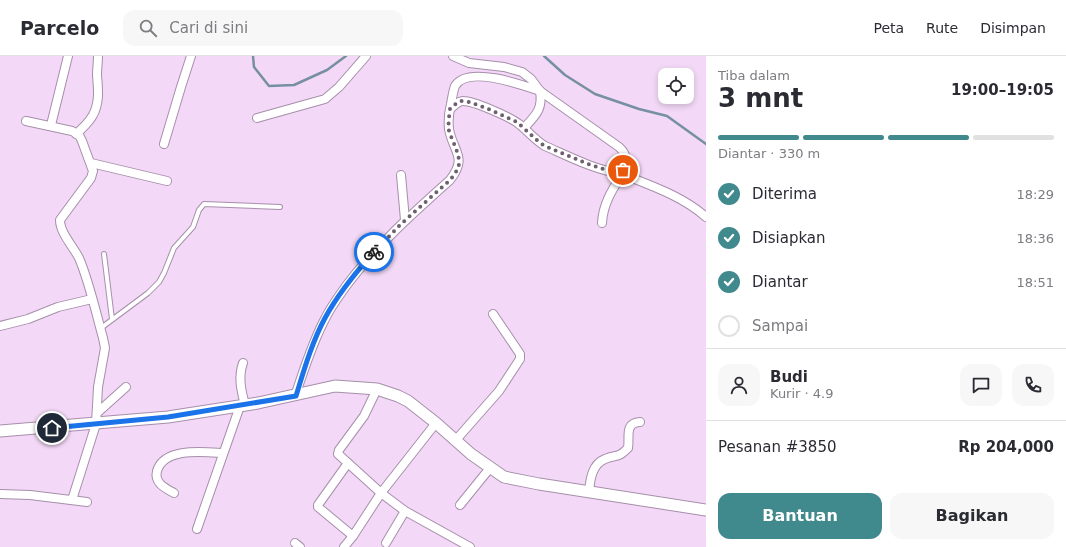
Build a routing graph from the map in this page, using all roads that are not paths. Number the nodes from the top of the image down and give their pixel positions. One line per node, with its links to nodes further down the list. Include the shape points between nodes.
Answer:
1 (68, 56): 10 (street)
2 (98, 56): 12 (street, via 97,105 89,121)
3 (191, 56): 13 (street)
4 (366, 56): 8 (street, via 325,99)
5 (453, 56): 6 (street, via 469,63 522,72)
6 (540, 91): 7 (street, via 516,82 487,77 466,79 455,86); 11 (street, via 541,101 537,114); 15 (street, via 625,152 627,157)
7 (450, 109): 11 (street, via 458,102 469,102 509,118); 20 (street, via 449,130 459,157 456,172)
8 (257, 118)
9 (26, 121): 10 (street)
10 (51, 125): 12 (street, via 66,128)
11 (524, 128): 15 (street, via 545,146 588,164)
12 (76, 134): 14 (street, via 82,141)
13 (164, 144)
14 (91, 163): 17 (street); 23 (street, via 91,178 60,220 60,225 80,260)
15 (622, 174): 19 (street, via 686,202); 21 (street, via 609,194 602,212)
16 (401, 175): 20 (street)
17 (167, 180)
18 (280, 207): 25 (lane, via 204,204 200,207 193,227 174,248 159,282)
19 (706, 217)
20 (406, 220): 31 (street, via 358,270 326,317)
21 (602, 223)
22 (104, 254): 25 (lane)
23 (92, 299): 26 (street); 27 (street)
24 (493, 314): 37 (street, via 520,354 520,359 499,391)
25 (112, 319): 27 (lane)
26 (0, 326)
27 (100, 328): 33 (street, via 105,348 98,386)
28 (243, 363): 32 (street, via 240,376)
29 (126, 386): 33 (street)
30 (377, 389): 31 (street, via 335,386); 35 (street, via 408,401); 39 (street, via 364,416 338,452)
31 (296, 396): 32 (street)
32 (243, 406): 33 (street, via 168,417); 38 (street)
33 (96, 418): 36 (street); 45 (street)
34 (640, 422): 41 (street, via 628,428 628,448 618,456 604,459 594,469)
35 (436, 423): 37 (street); 43 (street)
36 (0, 431)
37 (455, 441): 40 (street)
38 (224, 453): 42 (street, via 179,454 163,460 157,473 157,480); 50 (street)
39 (348, 463): 43 (street); 51 (street, via 318,507)
40 (490, 468): 41 (street, via 509,479); 47 (street)
41 (589, 492): 48 (street)
42 (174, 493)
43 (381, 493): 49 (street); 51 (street)
44 (0, 494): 45 (street)
45 (72, 500): 46 (street)
46 (87, 502)
47 (460, 505)
48 (706, 510)
49 (405, 511): 52 (street); 54 (street)
50 (197, 529)
51 (353, 536): 53 (street)
52 (386, 543)
53 (344, 547)
54 (470, 547)

